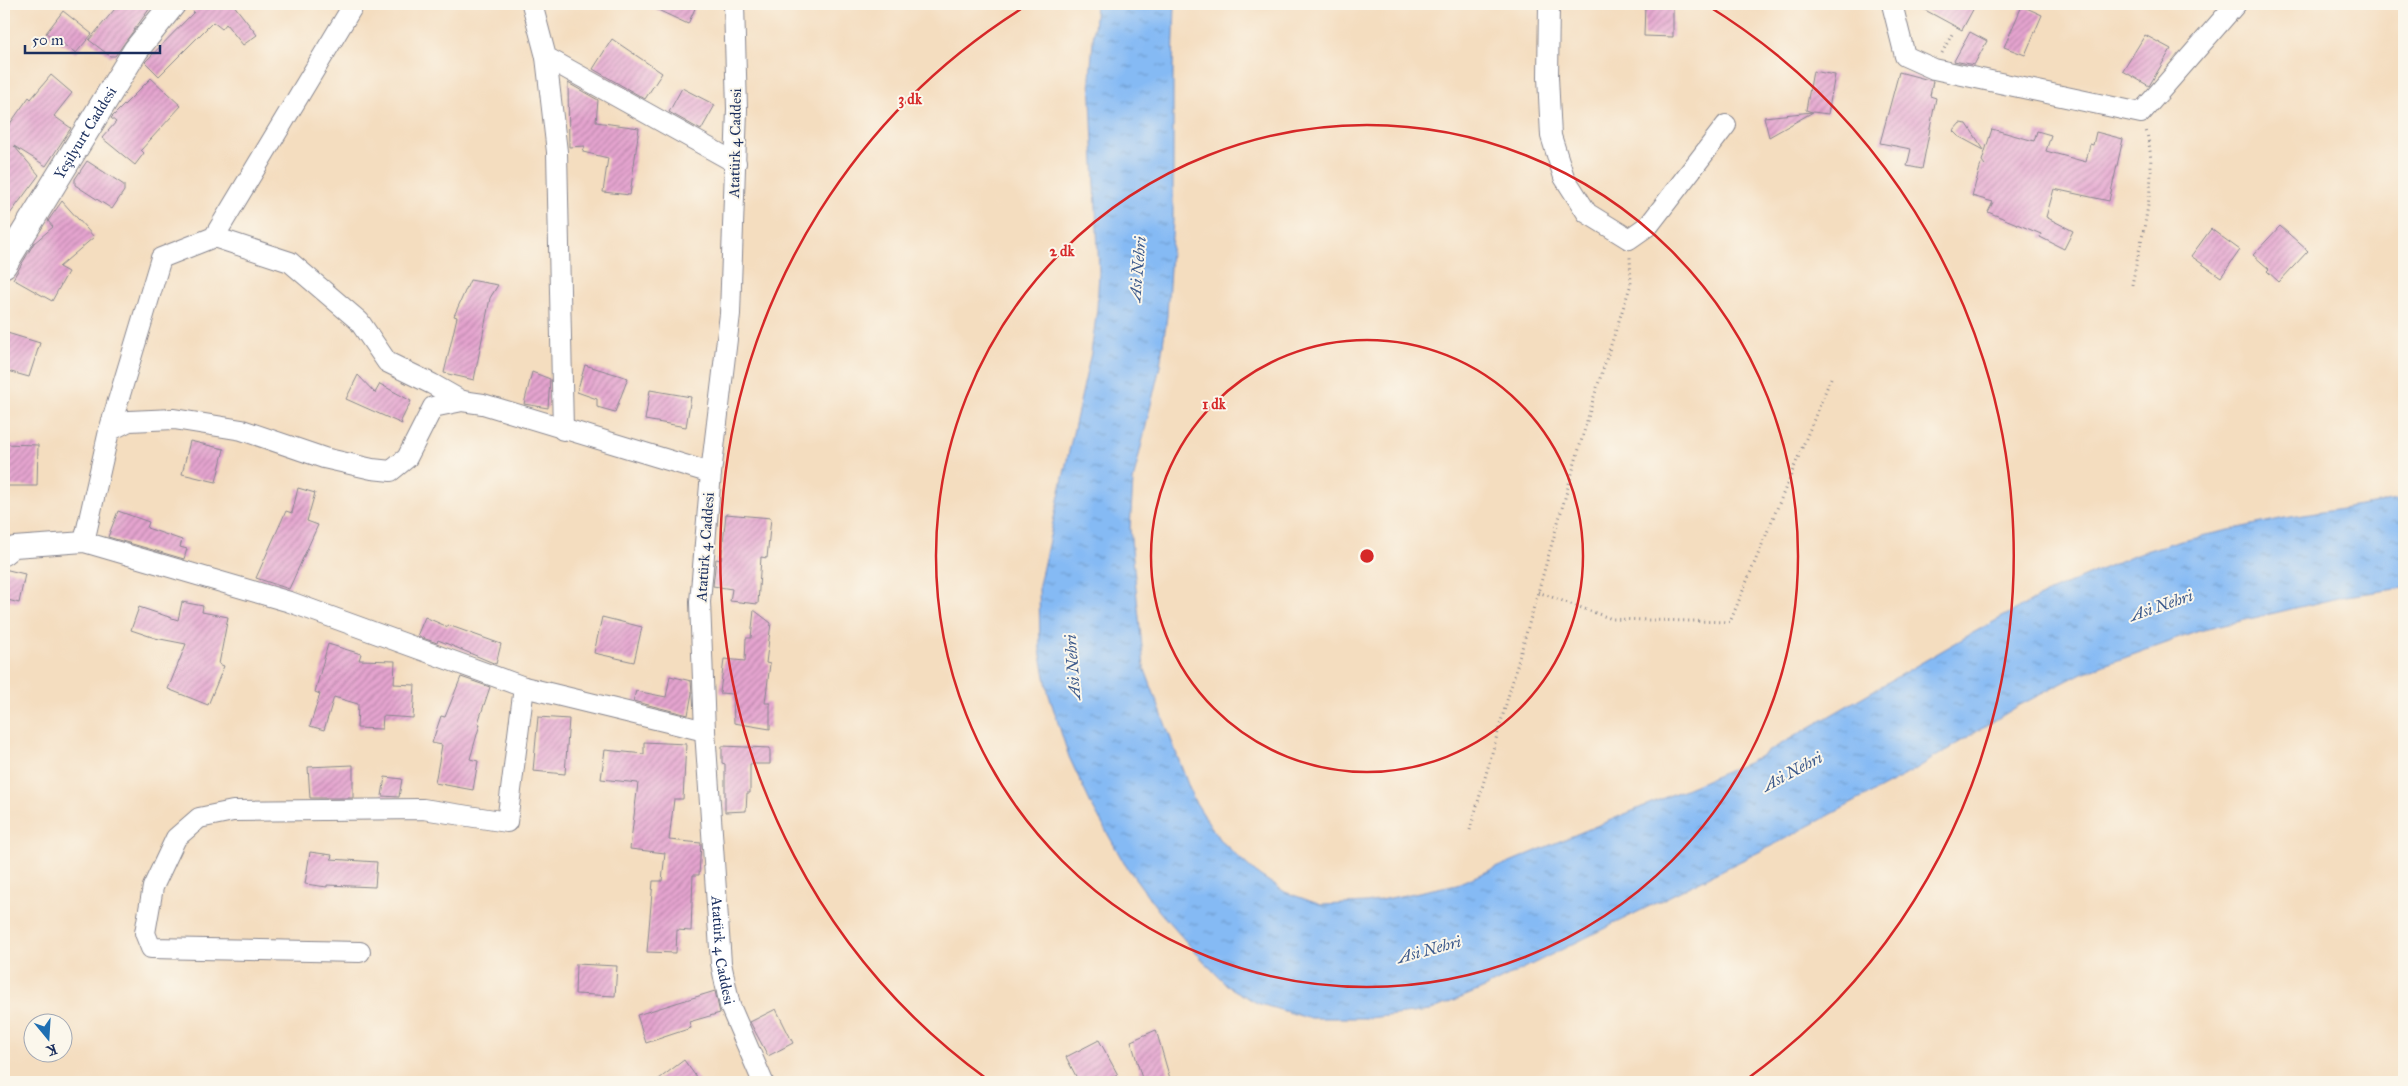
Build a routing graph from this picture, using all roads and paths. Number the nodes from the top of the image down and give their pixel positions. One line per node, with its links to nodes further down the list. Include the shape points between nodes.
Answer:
1 (173, 4): 14 (main road, Yeşilyurt Caddesi, via 136,50)
2 (354, 4): 12 (street)
3 (532, 4): 8 (street)
4 (734, 4): 11 (street, Atatürk 4 Caddesi)
5 (1549, 4): 13 (street, via 1550,136 1564,177 1587,213)
6 (1892, 4): 9 (street, via 1905,56 1934,69)
7 (2236, 4): 9 (street)
8 (546, 57): 11 (street); 18 (street, via 557,152)
9 (2141, 113): 15 (path, via 2149,141 2151,184)
10 (1726, 125): 13 (street, via 1649,225)
11 (736, 163): 20 (street, Atatürk 4 Caddesi, via 730,314)
12 (214, 237): 17 (street, via 290,262 359,320 388,362); 19 (street, via 161,258)
13 (1629, 238): 23 (path, via 1631,284)
14 (4, 265)
15 (2132, 285)
16 (1831, 378): 23 (path, via 1730,622 1612,619)
17 (462, 401): 18 (street, via 483,404); 19 (street, via 433,407 406,458 391,471 372,470 324,458 242,430 174,419 129,421)
18 (564, 430): 20 (street)
19 (109, 431): 21 (street)
20 (711, 473): 25 (street, Atatürk 4 Caddesi, via 700,602)
21 (84, 542): 22 (street, via 14,547); 24 (street, via 290,602)
22 (4, 555)
23 (1538, 592): 26 (path)
24 (524, 687): 25 (street); 27 (street, via 507,822 423,809 233,811 200,818 176,838 153,887 145,933 151,948)
25 (705, 731): 28 (street, Atatürk 4 Caddesi, via 724,984 730,1006)
26 (1470, 830)
27 (360, 952)
28 (763, 1082)

